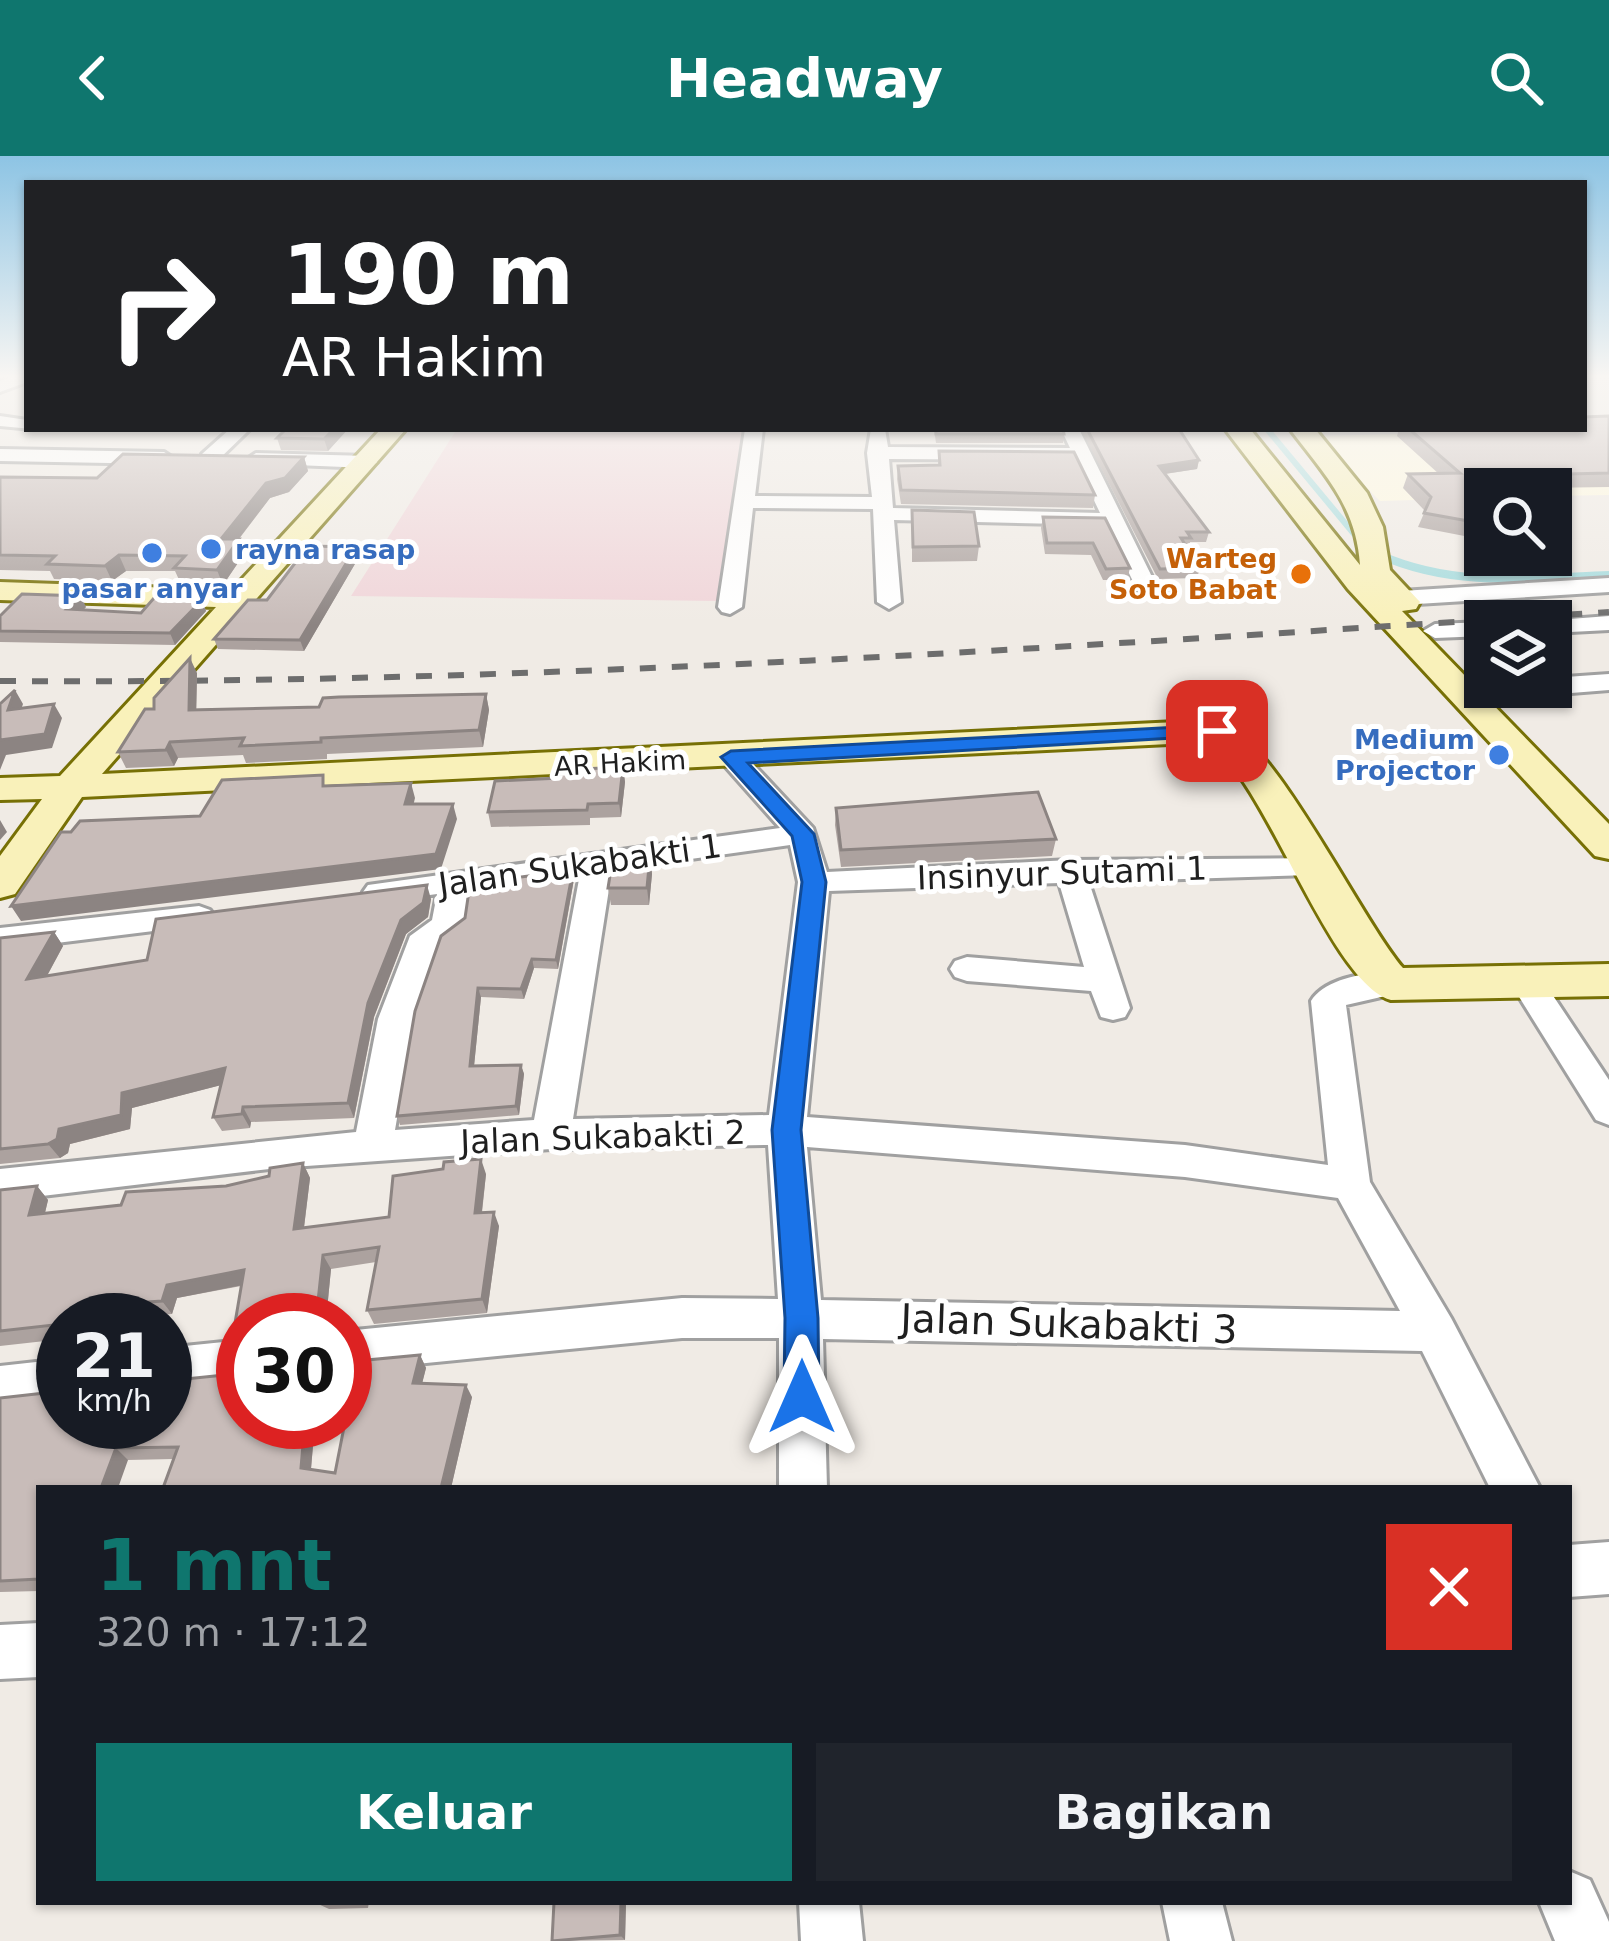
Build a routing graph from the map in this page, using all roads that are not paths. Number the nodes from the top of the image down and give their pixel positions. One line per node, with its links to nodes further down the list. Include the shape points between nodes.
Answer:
1 (260, 459): 8 (street)
2 (370, 459): 8 (street)
3 (750, 459): 11 (street)
4 (877, 459): 12 (street)
5 (1083, 459): 13 (street)
6 (1266, 459): 9 (street)
7 (1325, 459): 10 (street)
8 (368, 462): 22 (street)
9 (1269, 463): 10 (street); 38 (street, via 1359,583)
10 (1328, 463): 14 (street, via 1361,498)
11 (745, 502): 12 (street); 24 (street)
12 (881, 509): 13 (street); 23 (street)
13 (1111, 519): 18 (street)
14 (1376, 562): 20 (street); 21 (street)
15 (1609, 567): 16 (street)
16 (1577, 569)
17 (1609, 585): 20 (street)
18 (1147, 589)
19 (0, 591): 22 (street)
20 (1463, 597): 21 (street)
21 (1401, 598): 28 (street)
22 (238, 599): 34 (street)
23 (889, 602)
24 (730, 608)
25 (1609, 623): 26 (street)
26 (1572, 625)
27 (1464, 630): 28 (street)
28 (1435, 631): 29 (street)
29 (1464, 661)
30 (1609, 682): 31 (street)
31 (1572, 685)
32 (1512, 708): 36 (street)
33 (731, 757): 34 (street, AR Hakim); 37 (street); 40 (street, AR Hakim, via 1217,731 1239,746)
34 (70, 787): 35 (street, AR Hakim); 44 (street)
35 (0, 789)
36 (1609, 802)
37 (802, 834): 39 (street, Jalan Sukabakti 1); 43 (street)
38 (1609, 847)
39 (598, 862): 42 (street, Jalan Sukabakti 1); 54 (street)
40 (1310, 866): 41 (street, Insinyur Sutami 1); 50 (street, AR Hakim)
41 (1070, 870): 43 (street, Insinyur Sutami 1); 48 (street, via 1109,995)
42 (455, 882): 45 (street, Jalan Sukabakti 1); 55 (street, via 447,926 427,936 396,1019)
43 (814, 882): 53 (street)
44 (0, 885)
45 (346, 897)
46 (220, 914): 47 (street)
47 (0, 939)
48 (967, 969)
49 (1609, 980): 51 (street)
50 (1391, 984): 51 (street); 56 (street, via 1328,1001)
51 (1528, 984): 52 (street)
52 (1609, 1110)
53 (786, 1130): 54 (street, Jalan Sukabakti 2); 56 (street, Jalan Sukabakti 2, via 1185,1161); 58 (street)
54 (551, 1135): 55 (street, Jalan Sukabakti 2)
55 (373, 1147): 57 (street, Jalan Sukabakti 2)
56 (1350, 1184): 59 (street)
57 (0, 1185)
58 (801, 1318): 59 (street, Jalan Sukabakti 3); 60 (street, Jalan Sukabakti 3, via 622,1322); 63 (street)
59 (1435, 1332): 64 (street)
60 (372, 1348)
61 (36, 1383): 62 (street)
62 (0, 1387)
63 (803, 1485)
64 (1514, 1485)
65 (1609, 1568): 66 (street)
66 (1572, 1571)
67 (36, 1650): 68 (street)
68 (0, 1652)
69 (829, 1905): 72 (street)
70 (1193, 1905): 73 (street)
71 (1571, 1905): 74 (street)
72 (832, 1941)
73 (1201, 1941)
74 (1586, 1941)

